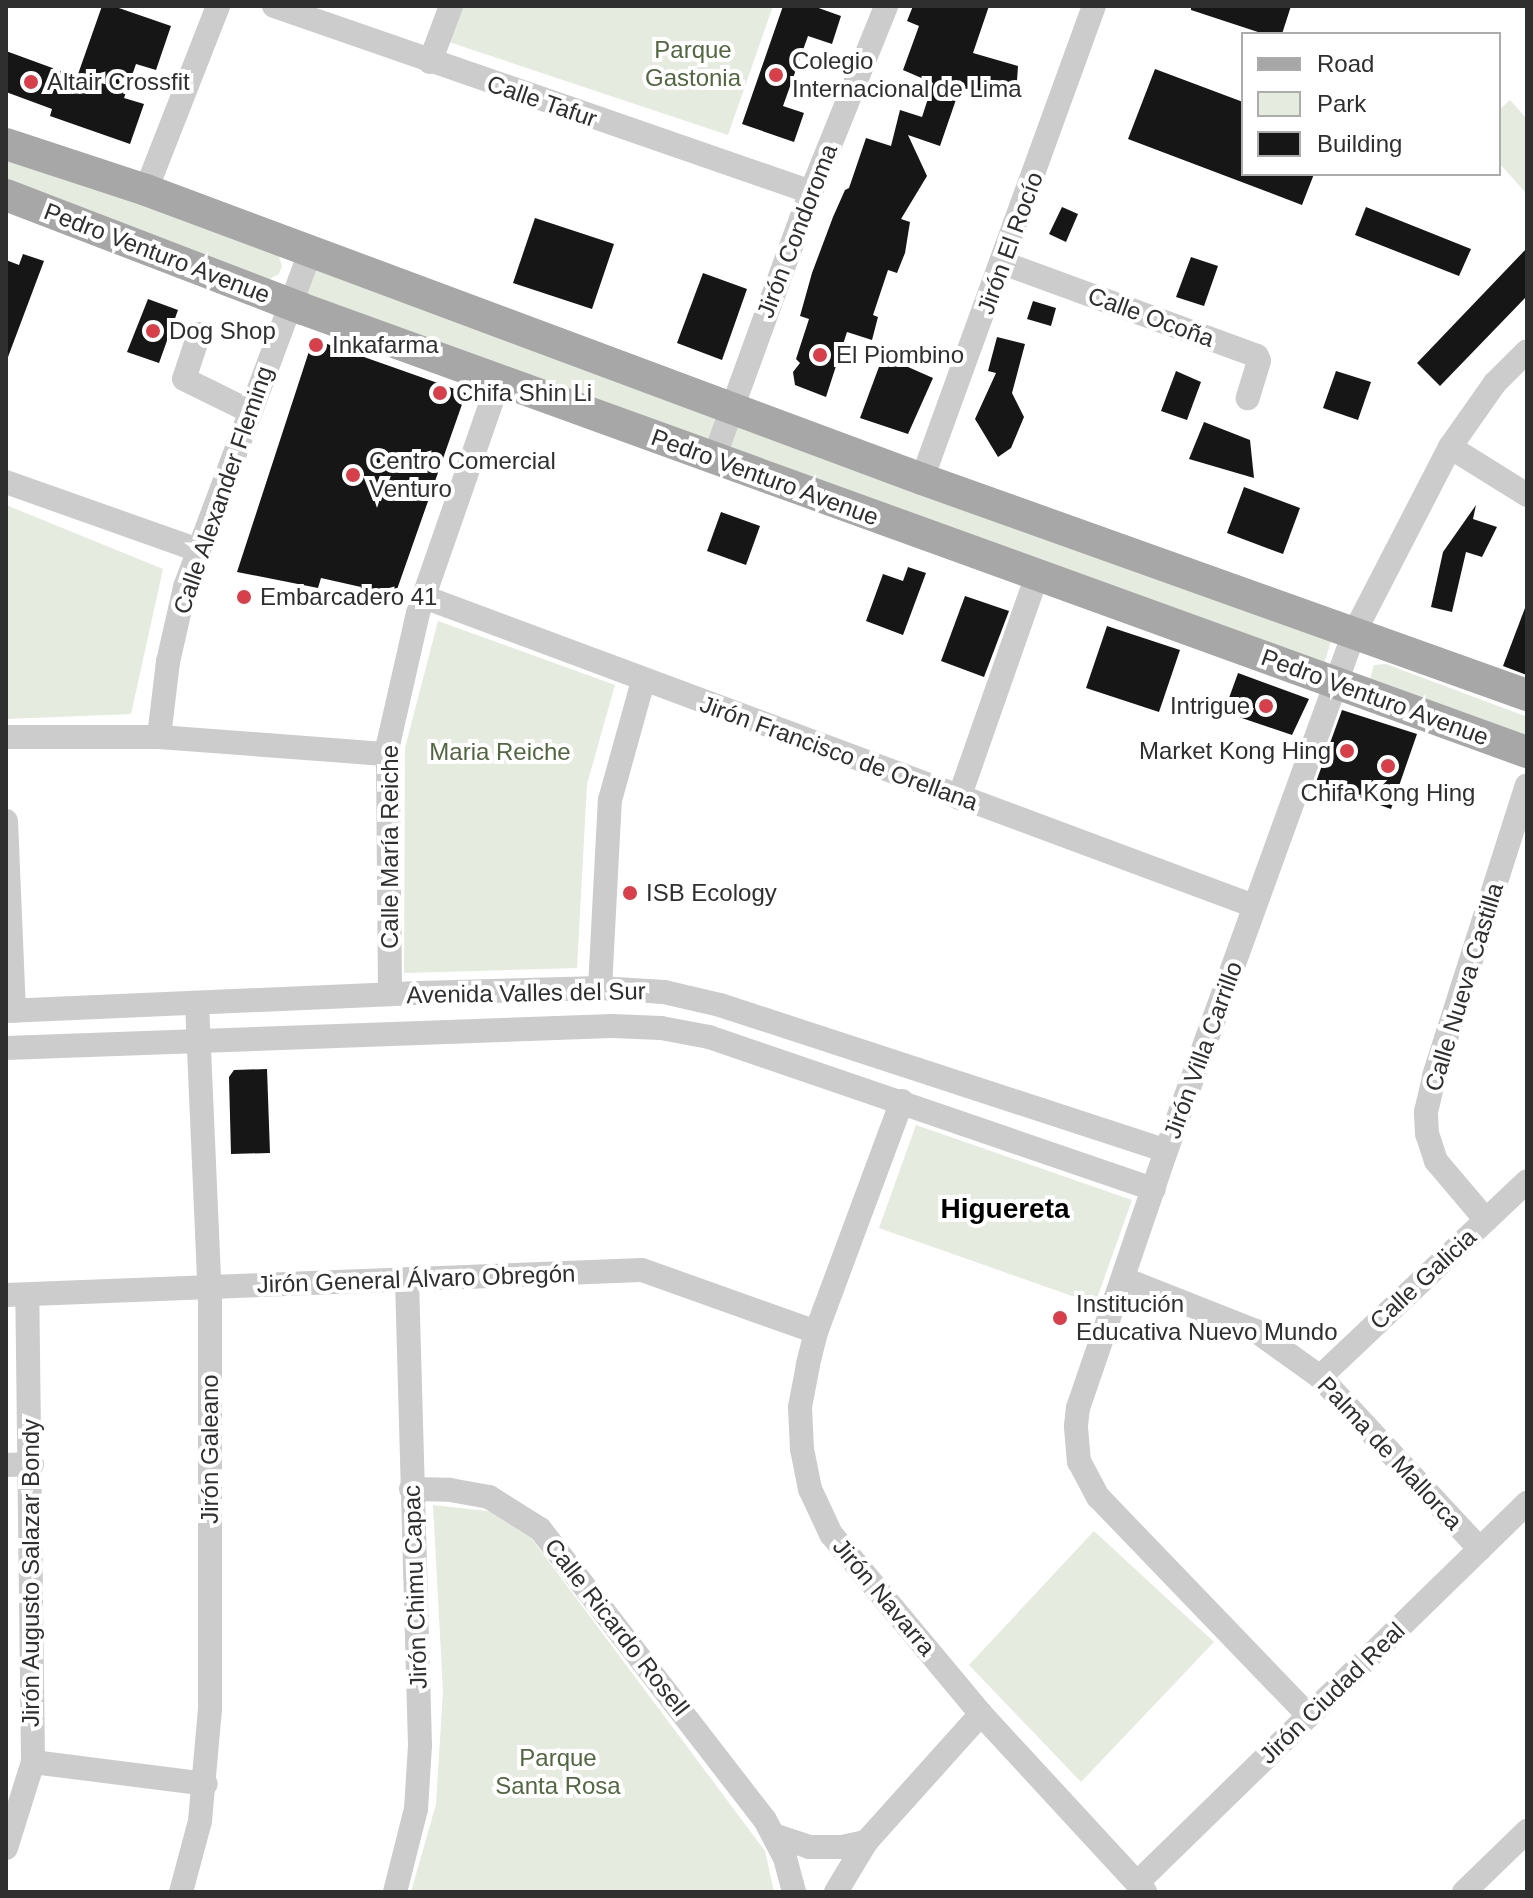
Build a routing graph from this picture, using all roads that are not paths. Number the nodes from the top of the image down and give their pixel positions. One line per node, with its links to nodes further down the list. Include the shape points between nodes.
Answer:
1 (218, 6): 8 (street)
2 (274, 6): 6 (street, Calle Tafur)
3 (451, 6): 6 (street)
4 (886, 6): 9 (street, Jirón Condoroma)
5 (1094, 6): 12 (street, Jirón El Rocío)
6 (430, 62): 9 (street, Calle Tafur)
7 (6, 144): 8 (main road, Pedro Venturo Avenue)
8 (146, 190): 11 (main road, Pedro Venturo Avenue)
9 (811, 192): 18 (street, Jirón Condoroma)
10 (6, 195): 13 (main road, Pedro Venturo Avenue)
11 (311, 250): 13 (street, Calle Alexander Fleming); 18 (main road, Pedro Venturo Avenue)
12 (1003, 263): 17 (street, Calle Ocoña, via 1257,356); 22 (street, Jirón El Rocío)
13 (288, 303): 16 (main road, Pedro Venturo Avenue); 19 (street, Calle Alexander Fleming)
14 (199, 334): 19 (street, via 184,379)
15 (1527, 351): 20 (street, Jirón Villa Carrillo, via 1495,383)
16 (499, 380): 21 (main road, Pedro Venturo Avenue); 27 (street, Calle María Reiche)
17 (1248, 398)
18 (731, 407): 21 (street, Jirón Condoroma); 22 (main road, Pedro Venturo Avenue)
19 (249, 411): 25 (street, Calle Alexander Fleming)
20 (1450, 447): 24 (street); 28 (street, Jirón Villa Carrillo)
21 (714, 458): 26 (main road, Pedro Venturo Avenue)
22 (922, 479): 28 (main road, Pedro Venturo Avenue)
23 (6, 482): 25 (street)
24 (1527, 495)
25 (198, 550): 33 (street, Calle Alexander Fleming, via 170,651)
26 (1037, 575): 30 (main road, Pedro Venturo Avenue); 37 (street)
27 (424, 597): 29 (street, Jirón Francisco de Orellana); 35 (street, Calle María Reiche)
28 (1354, 633): 30 (street, Jirón Villa Carrillo); 31 (main road, Pedro Venturo Avenue)
29 (643, 681): 37 (street, Jirón Francisco de Orellana); 40 (street, via 610,800)
30 (1334, 683): 34 (main road, Pedro Venturo Avenue); 39 (street, Jirón Villa Carrillo)
31 (1527, 695)
32 (6, 737): 33 (street)
33 (159, 737): 35 (street)
34 (1527, 752)
35 (387, 754): 41 (street, Calle María Reiche)
36 (1527, 785): 50 (street, Calle Nueva Castilla, via 1426,1112 1436,1161)
37 (959, 798): 39 (street, Jirón Francisco de Orellana)
38 (6, 821): 43 (street)
39 (1254, 906): 47 (street, Jirón Villa Carrillo)
40 (600, 988): 41 (street, Avenida Valles del Sur); 47 (street, Avenida Valles del Sur, via 664,992 720,1005)
41 (390, 994): 42 (street, Avenida Valles del Sur)
42 (197, 1003): 43 (street, Avenida Valles del Sur); 44 (street, Jirón Galeano)
43 (10, 1011)
44 (199, 1042): 45 (street, Avenida Valles del Sur); 46 (street, Avenida Valles del Sur, via 661,1028 709,1037); 53 (street, Jirón Galeano)
45 (6, 1048)
46 (902, 1101): 49 (street, Avenida Valles del Sur); 55 (street, Jirón Navarra)
47 (1166, 1151): 49 (street, Jirón Villa Carrillo)
48 (1527, 1181): 50 (street, Calle Galicia)
49 (1154, 1189): 52 (street, Jirón Villa Carrillo)
50 (1486, 1220): 56 (street, Calle Galicia)
51 (407, 1279): 53 (street, Jirón General Álvaro Obregón); 55 (street, Jirón General Álvaro Obregón, via 642,1270); 59 (street, Jirón Chimu Capac)
52 (1124, 1279): 56 (street, Palma de Mallorca, via 1256,1331); 63 (street, Jirón Villa Carrillo, via 1078,1408 1076,1444 1085,1478 1139,1544)
53 (208, 1287): 54 (street, Jirón General Álvaro Obregón); 65 (street, Jirón Galeano)
54 (16, 1295): 57 (street, Jirón Augusto Salazar Bondy)
55 (816, 1332): 62 (street, Jirón Navarra, via 800,1407 810,1489 831,1534)
56 (1320, 1377): 61 (street, Palma de Mallorca)
57 (32, 1464): 58 (street); 64 (street, Jirón Augusto Salazar Bondy)
58 (6, 1465)
59 (411, 1489): 67 (street, Calle Ricardo Rosell, via 489,1497 540,1529); 73 (street, Jirón Chimu Capac, via 420,1745 416,1809)
60 (1527, 1503): 61 (street, Jirón Ciudad Real)
61 (1480, 1549): 63 (street, Jirón Ciudad Real)
62 (981, 1714): 68 (street); 70 (street, Jirón Navarra)
63 (1308, 1715): 70 (street, Jirón Ciudad Real)
64 (33, 1762): 65 (street); 69 (street, Jirón Augusto Salazar Bondy)
65 (206, 1784): 72 (street, Jirón Galeano)
66 (1527, 1831): 71 (street)
67 (776, 1836): 68 (street, via 809,1847); 74 (street, Calle Ricardo Rosell)
68 (866, 1842): 75 (street)
69 (6, 1848)
70 (1141, 1888)
71 (1476, 1888)
72 (181, 1892)
73 (395, 1892)
74 (794, 1892)
75 (836, 1892)

